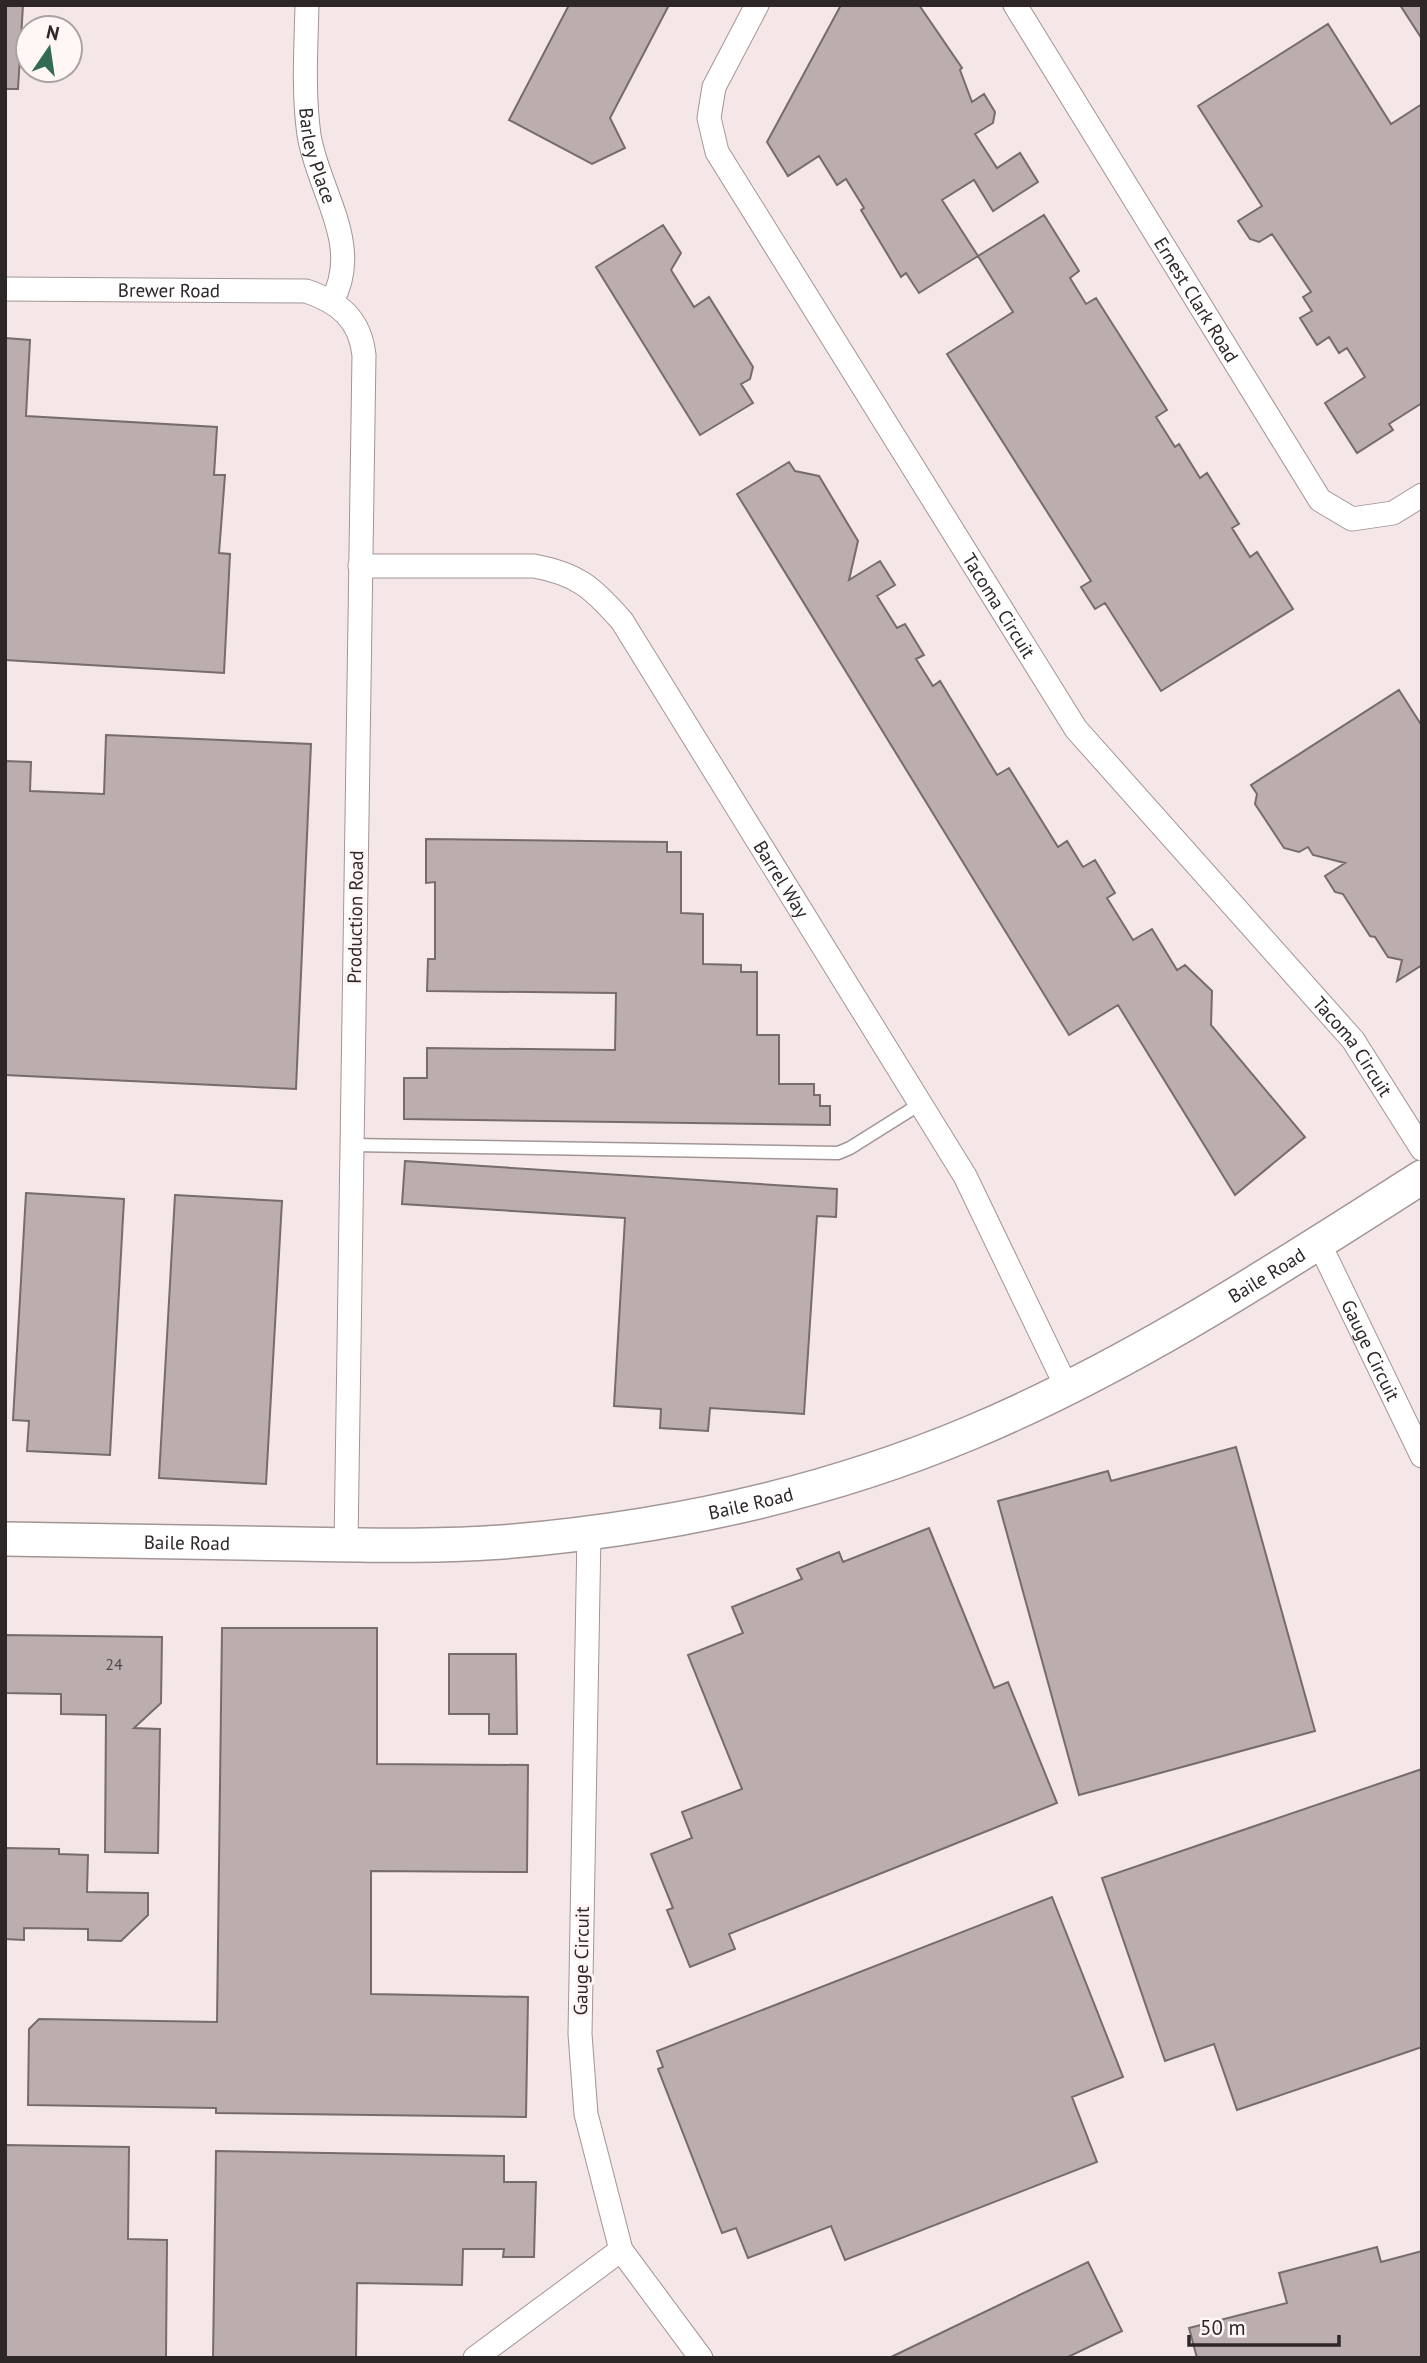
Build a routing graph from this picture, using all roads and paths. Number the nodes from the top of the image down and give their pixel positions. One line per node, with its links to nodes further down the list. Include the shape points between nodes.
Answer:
1 (307, 5): 5 (street, Barley Place, via 310,137 342,236 343,263)
2 (757, 5): 10 (street, Tacoma Circuit, via 715,88 709,118 717,152 1076,729 1353,1040)
3 (1015, 5): 6 (street, Ernest Clark Road, via 1320,500 1352,519 1393,513)
4 (5, 289): 5 (street, Brewer Road, via 306,291)
5 (332, 301): 7 (street, Production Road, via 354,323 365,355)
6 (1422, 495)
7 (360, 566): 8 (street, Barrel Way, via 534,566 560,571 599,595 622,621); 9 (street, Production Road)
8 (920, 1104): 9 (lane, via 838,1153); 13 (street, Barrel Way, via 985,1214)
9 (351, 1146): 17 (street, Production Road)
10 (1422, 1149)
11 (1422, 1178): 12 (street, Baile Road)
12 (1319, 1243): 13 (street, Baile Road, via 1136,1353); 14 (street, Gauge Circuit)
13 (1067, 1388): 15 (street, Baile Road, via 970,1433 876,1468 780,1496)
14 (1422, 1456)
15 (589, 1533): 17 (street, Baile Road, via 441,1545); 18 (street, Gauge Circuit, via 580,2034 586,2114)
16 (5, 1539): 17 (street, Baile Road)
17 (346, 1544)
18 (621, 2250): 19 (street); 20 (street, Gauge Circuit)
19 (475, 2358)
20 (701, 2358)

